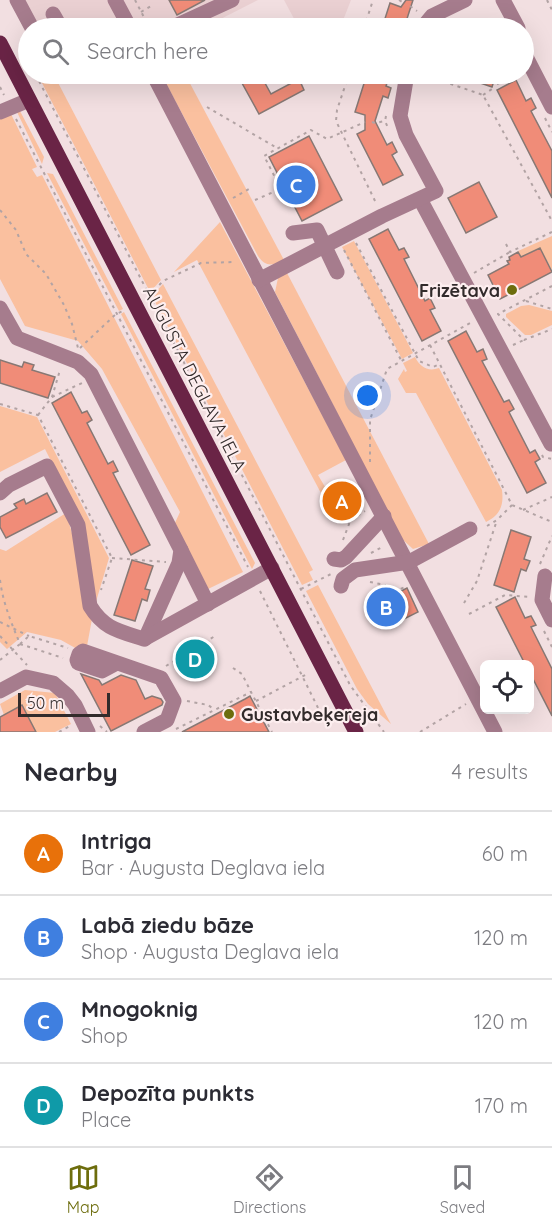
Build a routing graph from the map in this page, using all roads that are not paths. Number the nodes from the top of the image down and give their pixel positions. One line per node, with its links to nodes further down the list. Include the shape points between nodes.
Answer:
1 (17, 0): 7 (street)
2 (115, 0): 9 (street)
3 (232, 0): 10 (street)
4 (465, 0): 11 (street)
5 (503, 0): 12 (street)
6 (53, 14): 8 (street)
7 (27, 18)
8 (55, 18)
9 (125, 18)
10 (193, 18)
11 (430, 18)
12 (513, 18)
13 (0, 43): 15 (main road, AUGUSTA DEGLAVA IELA)
14 (534, 72): 20 (street)
15 (18, 78)
16 (21, 84): 19 (main road, AUGUSTA DEGLAVA IELA)
17 (158, 84): 26 (street)
18 (405, 84): 22 (street, via 400,116 436,191)
19 (29, 100): 21 (street); 34 (main road, AUGUSTA DEGLAVA IELA)
20 (552, 107)
21 (5, 110)
22 (420, 199): 24 (street, via 382,216 346,239); 28 (street)
23 (293, 232): 24 (street, via 317,230)
24 (324, 246): 25 (street); 26 (street)
25 (337, 272)
26 (259, 280): 30 (street)
27 (0, 308): 32 (street, via 17,338 78,356 91,374)
28 (551, 444)
29 (0, 493): 38 (street, via 47,466 78,525 90,606 107,627)
30 (384, 516): 33 (street); 33 (street, via 341,560 338,574)
31 (470, 529): 33 (street)
32 (180, 557): 36 (street); 38 (street)
33 (409, 562): 44 (street)
34 (272, 568): 36 (street); 43 (main road, AUGUSTA DEGLAVA IELA)
35 (544, 576): 37 (street, via 542,600)
36 (208, 604): 38 (street)
37 (552, 620)
38 (145, 639)
39 (81, 657): 42 (street, via 102,671 117,663 161,678 174,701 167,720)
40 (0, 691): 41 (street, via 26,677 53,682 75,705)
41 (88, 732)
42 (144, 732)
43 (356, 732)
44 (495, 732)

